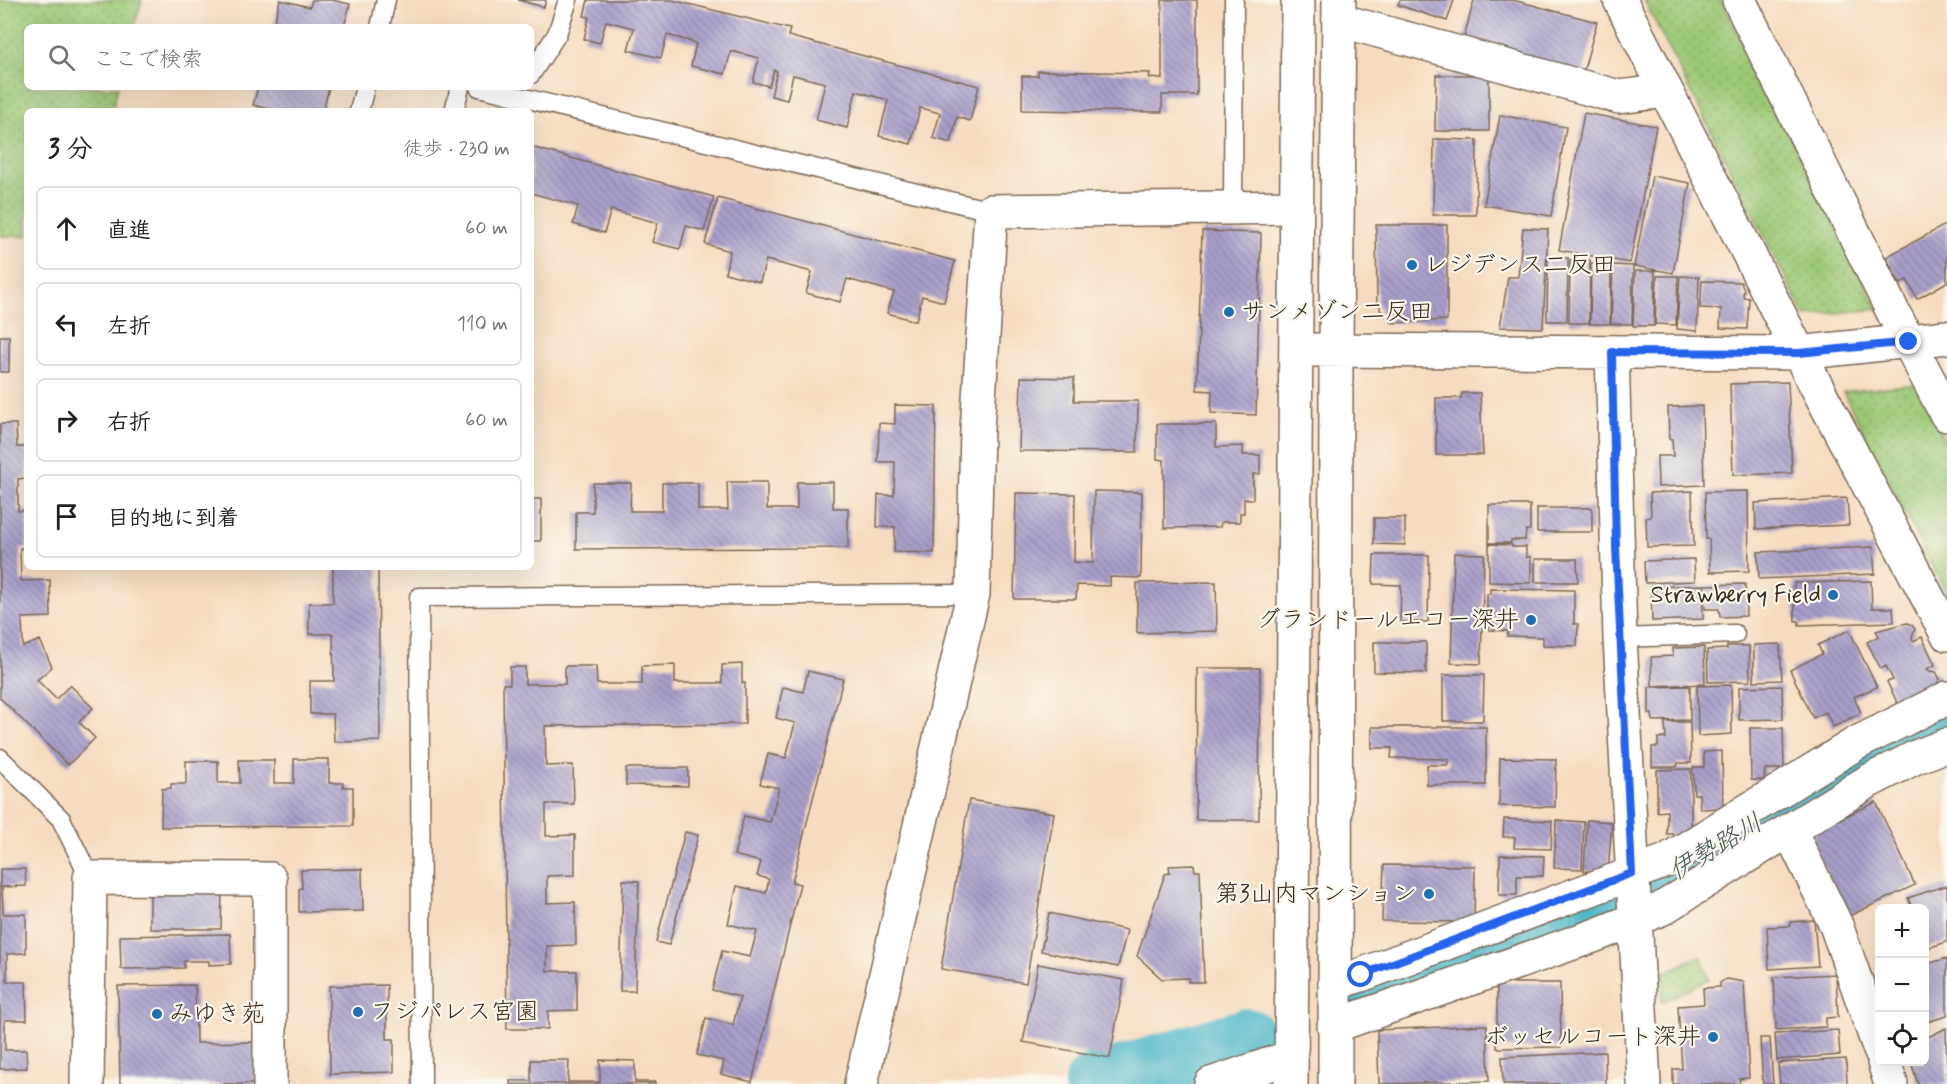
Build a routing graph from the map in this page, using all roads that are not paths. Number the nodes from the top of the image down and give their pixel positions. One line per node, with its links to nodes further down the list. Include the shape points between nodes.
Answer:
1 (386, 0): 8 (lane)
2 (568, 0): 9 (lane, via 557,34)
3 (1234, 0): 17 (lane)
4 (1298, 0): 18 (street)
5 (1620, 0): 13 (street)
6 (1739, 0): 21 (street)
7 (1339, 10): 13 (street, via 1619,97); 23 (street)
8 (381, 24)
9 (534, 69)
10 (364, 90): 15 (lane)
11 (459, 90): 16 (lane)
12 (504, 90): 14 (lane)
13 (1666, 91): 25 (street)
14 (520, 92): 19 (lane)
15 (360, 108)
16 (455, 108)
17 (1233, 206): 18 (street); 19 (street)
18 (1296, 207): 22 (street)
19 (991, 211): 27 (street, via 977,430)
20 (1947, 337): 21 (street)
21 (1909, 342): 25 (street); 26 (street)
22 (1296, 350): 23 (street); 41 (street)
23 (1336, 350): 24 (street); 37 (street)
24 (1612, 352): 25 (street); 30 (street)
25 (1799, 353): 29 (street)
26 (1947, 415)
27 (973, 594): 44 (lane, via 419,597); 45 (street)
28 (1735, 634): 30 (lane)
29 (1947, 634)
30 (1620, 638): 36 (street)
31 (1947, 698): 36 (street, via 1855,744 1665,861)
32 (1947, 745): 34 (street, via 1869,781)
33 (0, 758): 35 (lane, via 61,819)
34 (1790, 831): 36 (street, via 1661,909); 39 (street, via 1836,925)
35 (90, 878): 42 (street); 43 (street, via 270,879)
36 (1634, 897): 37 (street); 38 (street); 48 (street)
37 (1335, 983): 38 (street)
38 (1334, 1026): 47 (street)
39 (1875, 1036)
40 (1885, 1066): 49 (street)
41 (1291, 1071): 46 (street)
42 (87, 1084)
43 (270, 1084)
44 (422, 1084)
45 (861, 1084)
46 (1211, 1084)
47 (1335, 1084)
48 (1644, 1084)
49 (1891, 1084)

